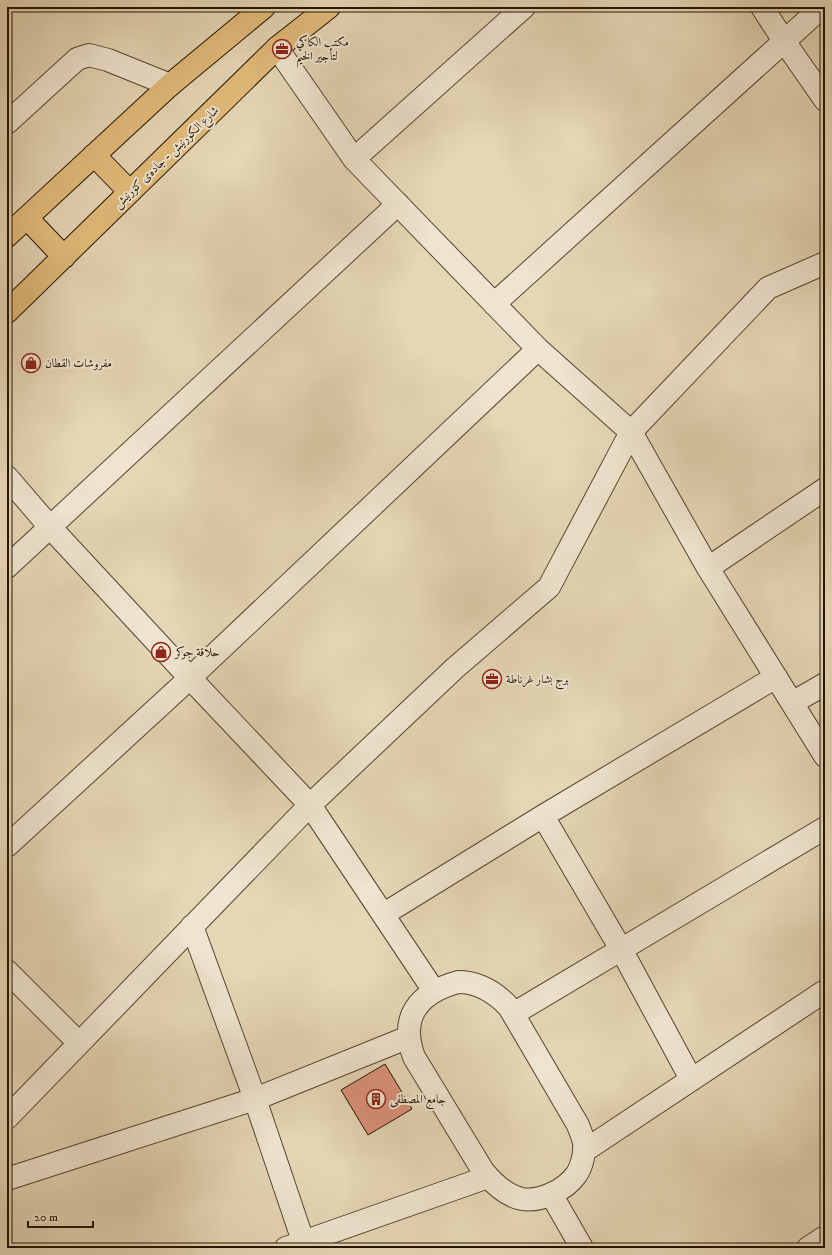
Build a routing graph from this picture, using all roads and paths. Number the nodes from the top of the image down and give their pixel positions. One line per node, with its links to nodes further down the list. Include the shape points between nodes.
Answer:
1 (264, 7): 8 (main road)
2 (329, 7): 7 (main road, شارع الكورنيش - جادەی کۆرنیش)
3 (524, 7): 12 (street)
4 (762, 7): 6 (street)
5 (822, 7): 6 (street)
6 (784, 41): 9 (street); 19 (street)
7 (277, 48): 12 (street); 13 (main road, شارع الكورنيش - جادەی کۆرنیش)
8 (170, 85): 10 (street, via 89,55 77,59); 11 (main road)
9 (825, 100)
10 (7, 123)
11 (94, 155): 13 (main road); 15 (main road)
12 (354, 159): 14 (street)
13 (130, 192): 17 (main road, شارع الكورنيش - جادەی کۆرنیش)
14 (398, 204): 19 (street); 25 (street)
15 (27, 218): 16 (main road); 17 (main road)
16 (7, 236)
17 (64, 256): 20 (main road, شارع الكورنيش - جادەی کۆرنیش)
18 (825, 263): 22 (street, via 768,288)
19 (494, 304): 21 (street)
20 (7, 312)
21 (538, 349): 22 (street); 29 (street)
22 (631, 432): 27 (street); 33 (street, via 549,587 455,668)
23 (7, 477): 25 (street)
24 (825, 489): 27 (street)
25 (50, 527): 26 (street); 29 (street)
26 (7, 567)
27 (708, 568): 28 (street)
28 (776, 677): 31 (street); 34 (street)
29 (190, 678): 33 (street); 36 (street)
30 (825, 684): 31 (street)
31 (792, 703): 32 (street)
32 (825, 756)
33 (310, 805): 37 (street); 38 (street)
34 (542, 816): 37 (street); 39 (street)
35 (825, 828): 39 (street)
36 (7, 846)
37 (384, 914): 41 (street)
38 (192, 926): 45 (street); 47 (street)
39 (622, 950): 43 (street); 46 (street)
40 (7, 971): 45 (street)
41 (434, 991): 43 (street, via 458,982 470,982 492,992); 44 (street, via 413,1013 408,1029)
42 (825, 991): 46 (street)
43 (513, 1014): 49 (street, via 578,1125 584,1142)
44 (409, 1037): 47 (street); 50 (street, via 414,1057)
45 (79, 1043): 48 (street)
46 (692, 1079): 49 (street)
47 (255, 1099): 51 (street); 54 (street)
48 (7, 1118)
49 (584, 1151): 52 (street, via 577,1175)
50 (488, 1177): 52 (street, via 505,1192 522,1199 537,1199); 54 (street)
51 (7, 1179)
52 (551, 1194): 55 (street)
53 (825, 1237): 56 (street)
54 (294, 1245)
55 (582, 1248)
56 (808, 1248)

